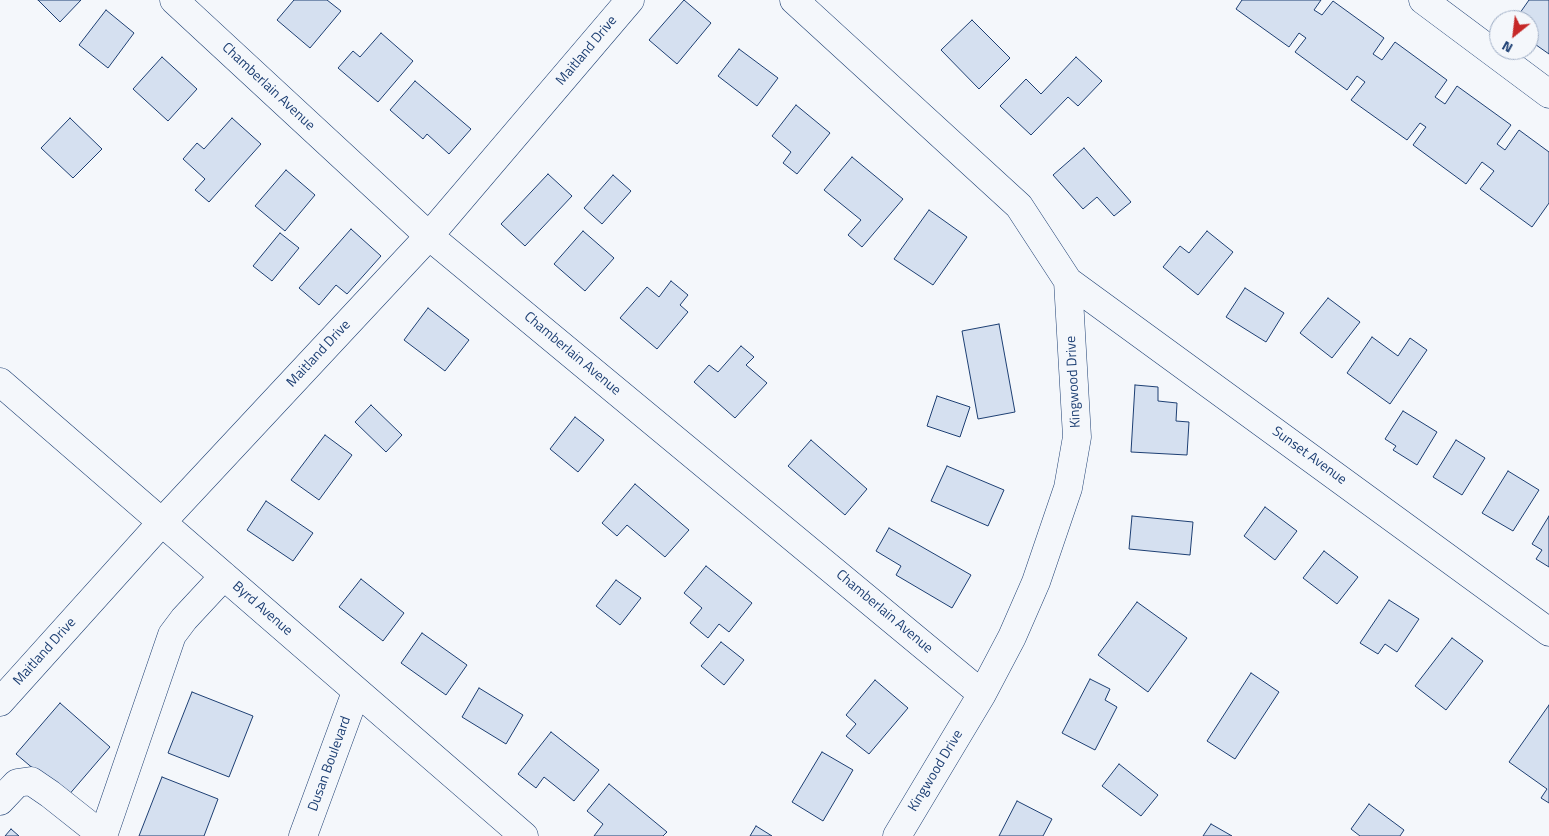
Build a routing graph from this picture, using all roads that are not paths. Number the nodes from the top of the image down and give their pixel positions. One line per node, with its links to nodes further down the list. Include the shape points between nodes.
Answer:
1 (174, 0): 6 (street, Chamberlain Avenue)
2 (630, 0): 6 (street, Maitland Drive)
3 (794, 0): 7 (street, Kingwood Drive, via 1019,206)
4 (1423, 0): 5 (street)
5 (1549, 94)
6 (429, 236): 9 (street, Maitland Drive); 13 (street, Chamberlain Avenue)
7 (1068, 281): 11 (street, Sunset Avenue); 13 (street, Kingwood Drive, via 1077,437 1068,488 1036,582)
8 (0, 382): 9 (street, Byrd Avenue)
9 (162, 522): 10 (street, Byrd Avenue); 14 (street, Maitland Drive)
10 (224, 576): 12 (street, Byrd Avenue); 16 (street, via 172,635)
11 (1549, 631)
12 (356, 692): 17 (street, Dusan Boulevard); 18 (street, Byrd Avenue)
13 (982, 694): 19 (street, Kingwood Drive)
14 (0, 702)
15 (0, 801): 16 (street, via 17,783 31,782)
16 (103, 836)
17 (303, 836)
18 (524, 836)
19 (896, 836)

